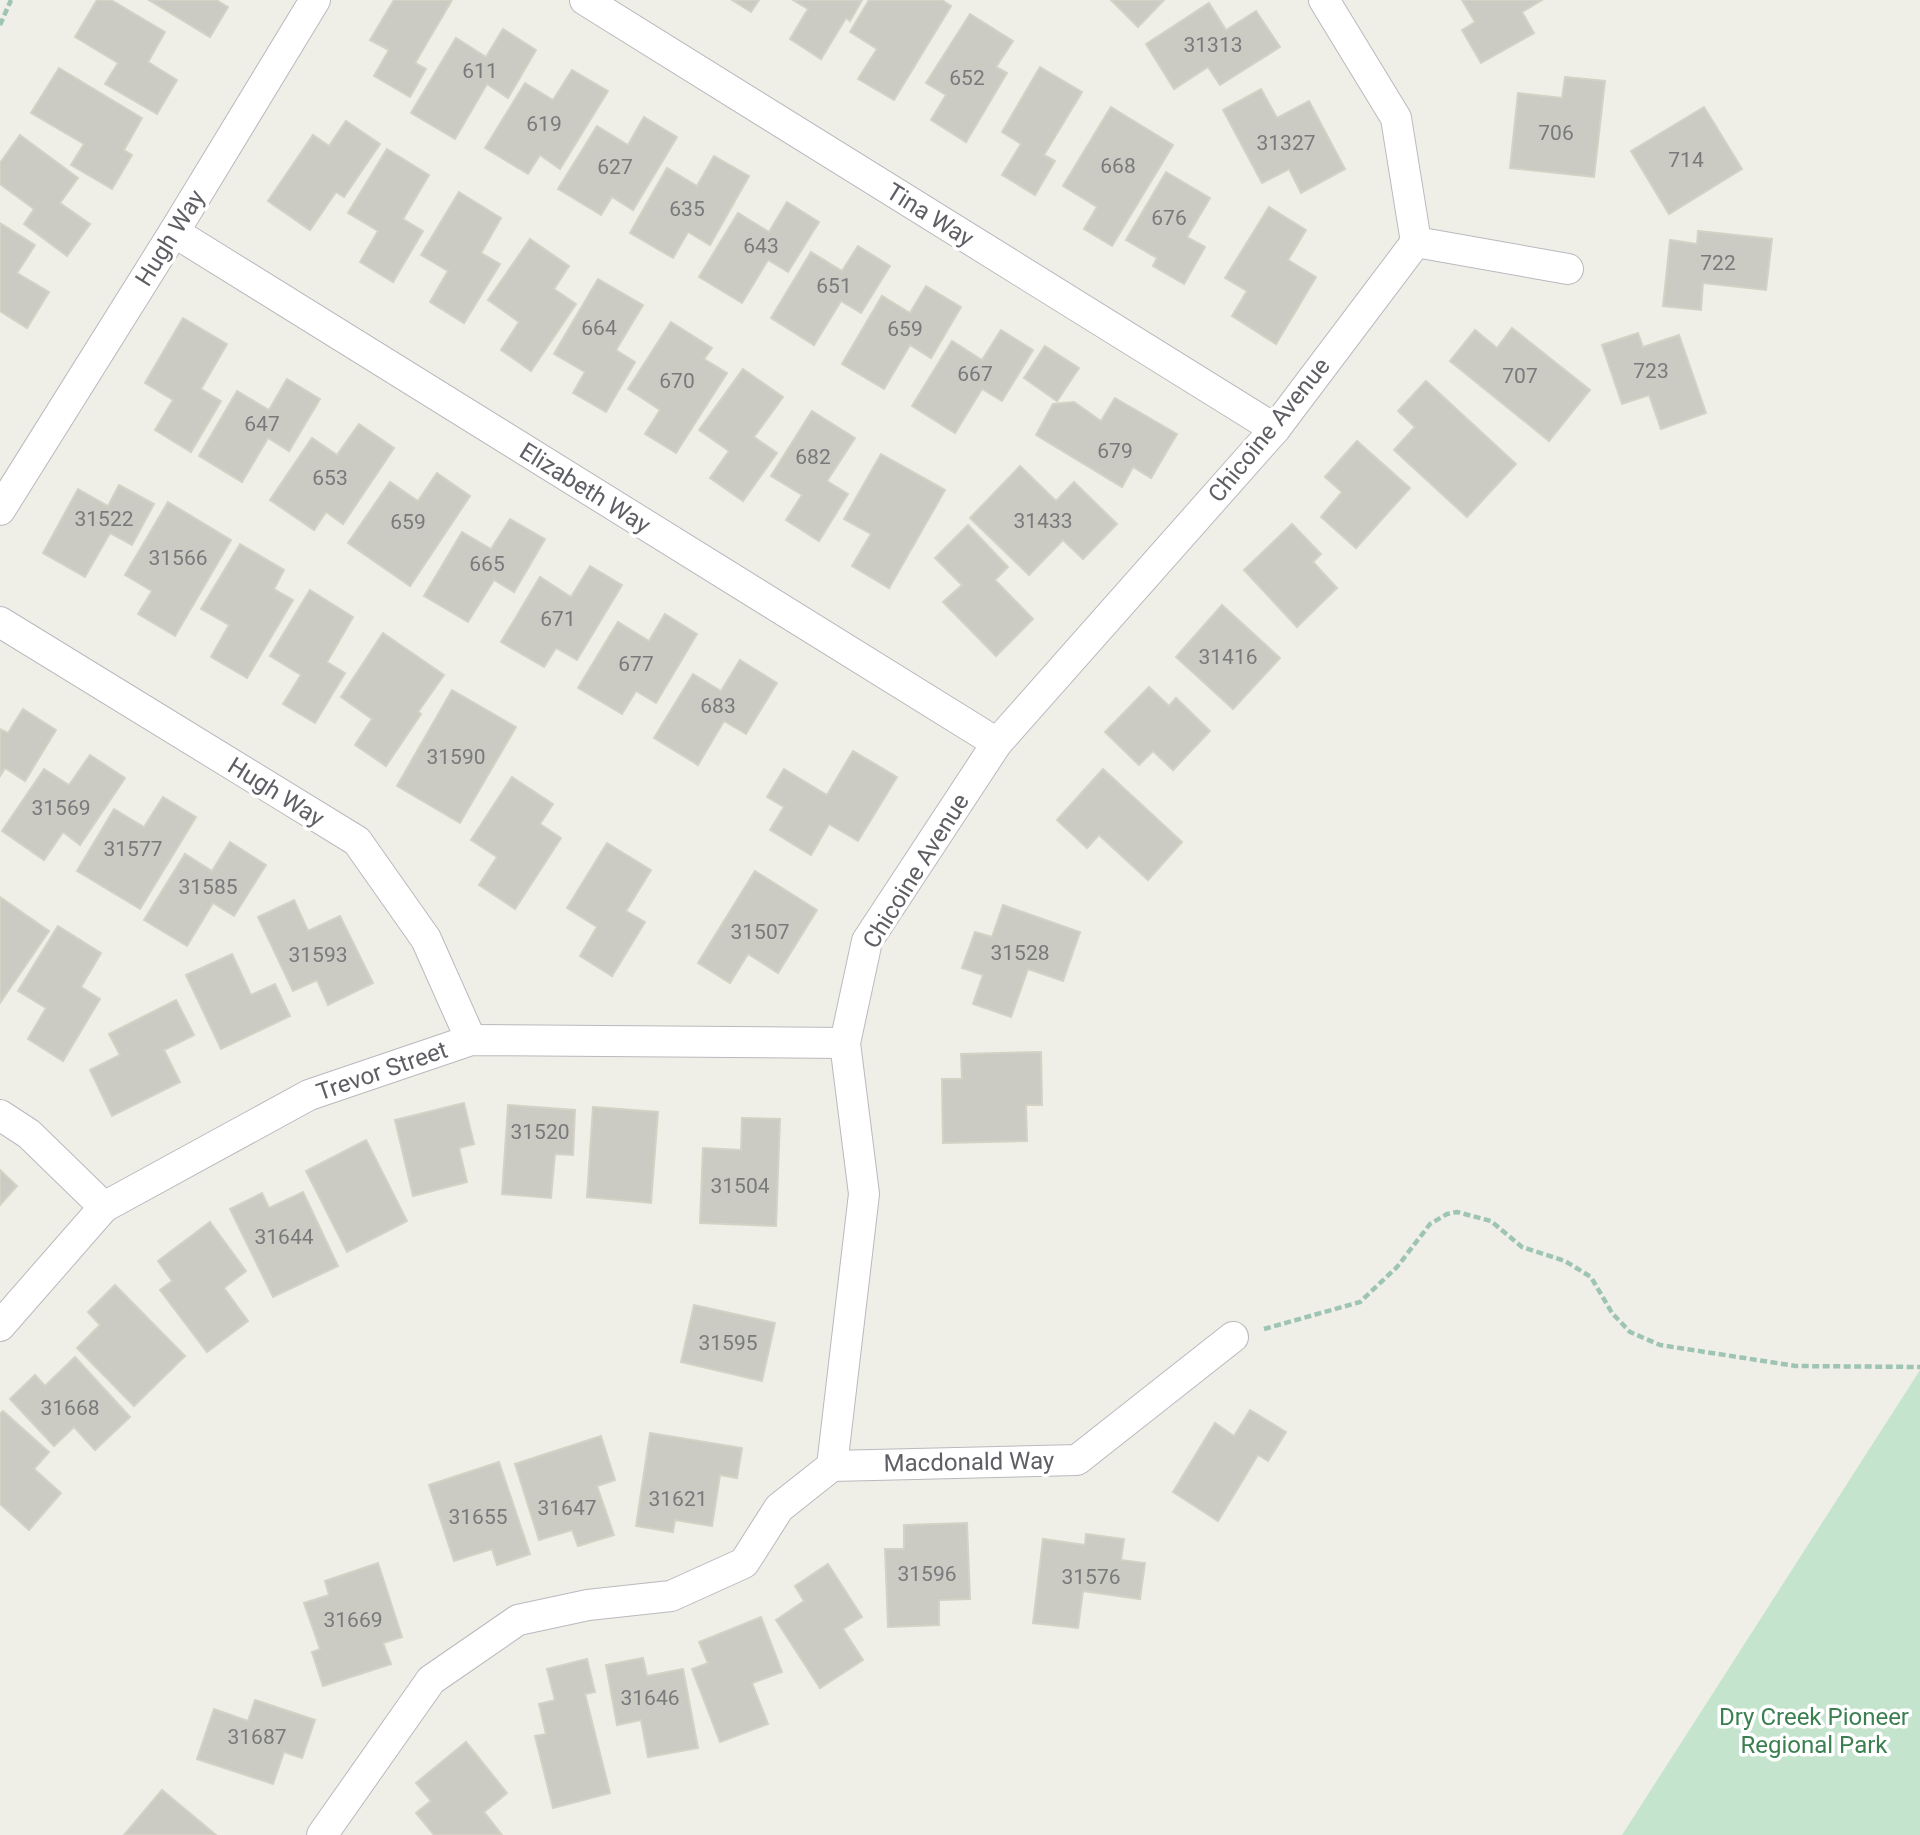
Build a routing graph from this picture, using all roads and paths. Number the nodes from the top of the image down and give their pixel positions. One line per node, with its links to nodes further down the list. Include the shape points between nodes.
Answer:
1 (11, 0): 5 (path)
2 (315, 0): 6 (street, Hugh Way)
3 (585, 0): 9 (street, Tina Way)
4 (1324, 0): 7 (street, via 1395,118)
5 (0, 25)
6 (174, 232): 10 (street, Hugh Way); 12 (street, Elizabeth Way)
7 (1416, 242): 8 (street); 9 (street, Chicoine Avenue)
8 (1568, 269)
9 (1275, 429): 12 (street, Chicoine Avenue)
10 (0, 510)
11 (0, 622): 13 (street, Hugh Way, via 357,841 426,939)
12 (997, 743): 14 (street, Chicoine Avenue, via 867,941)
13 (471, 1040): 14 (street, Trevor Street); 16 (street, Trevor Street, via 309,1095)
14 (845, 1043): 20 (street, Chicoine Avenue, via 864,1194)
15 (0, 1115): 16 (street, via 29,1134)
16 (104, 1207): 17 (street, Trevor Street)
17 (0, 1326)
18 (1233, 1337): 19 (path, via 1360,1302 1397,1267 1430,1224 1457,1212 1491,1221 1522,1247 1565,1261 1591,1277 1612,1313 1630,1332 1660,1345 1796,1366); 20 (street, Macdonald Way, via 1077,1460)
19 (1920, 1367)
20 (832, 1466): 21 (street, via 779,1508 744,1563 671,1596 588,1605 518,1620 431,1680)
21 (322, 1835)

